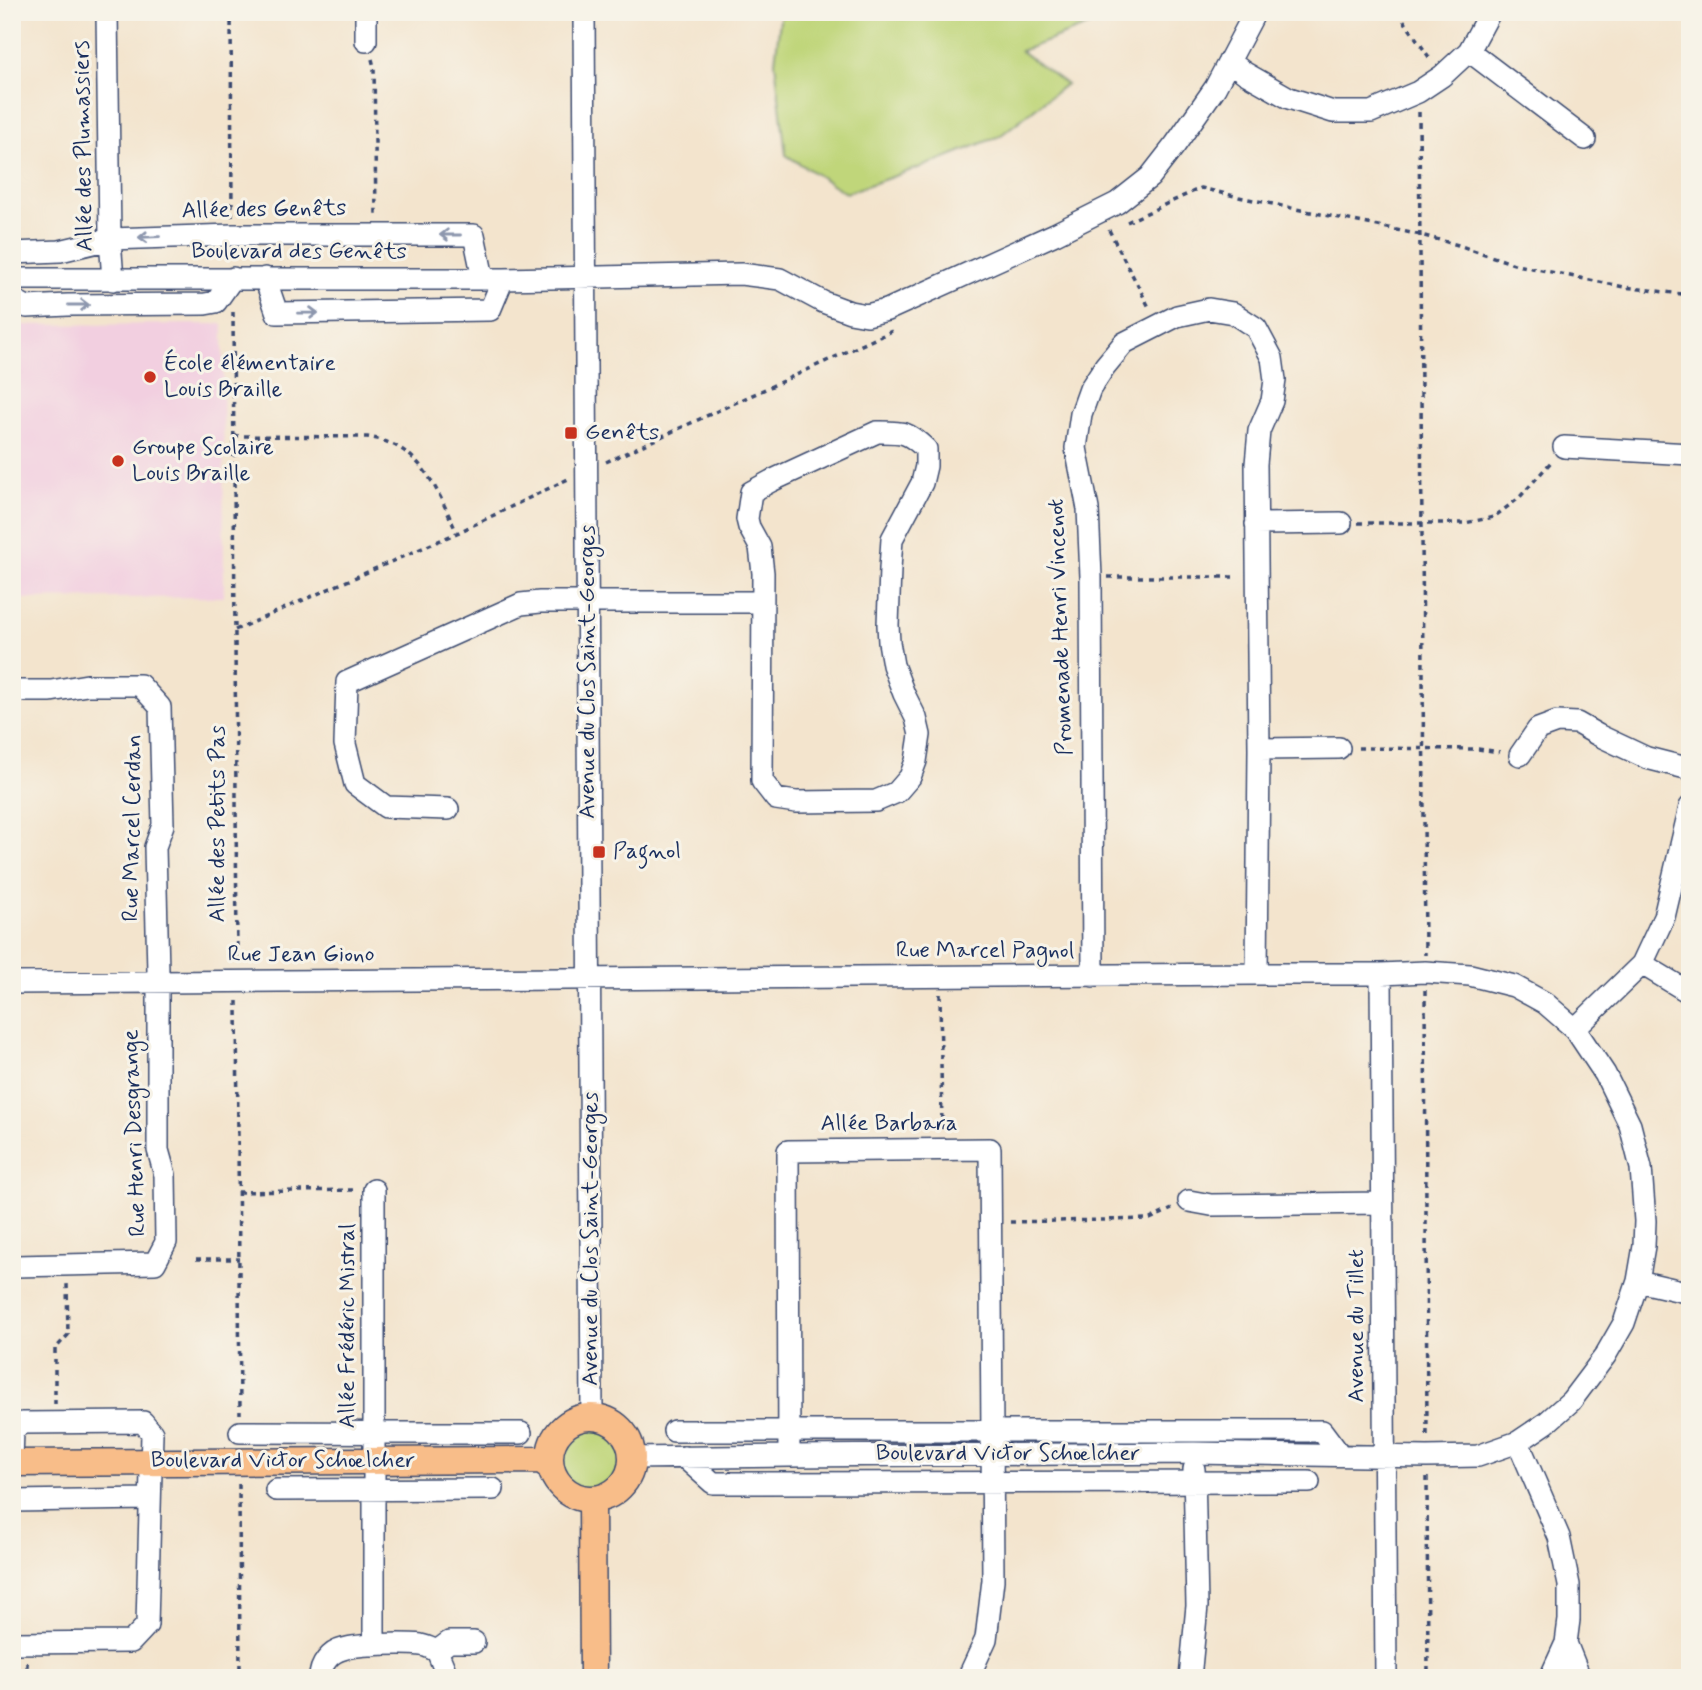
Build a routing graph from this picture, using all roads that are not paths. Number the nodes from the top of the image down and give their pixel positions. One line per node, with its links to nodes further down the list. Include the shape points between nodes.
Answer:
1 (107, 12): 10 (street, Allée des Plumassiers)
2 (366, 12): 6 (street)
3 (584, 12): 12 (street, Avenue du Clos Saint-Georges)
4 (1255, 12): 8 (street, Boulevard des Genêts)
5 (1490, 12): 7 (street)
6 (366, 41)
7 (1469, 51): 8 (street, via 1419,92 1371,112 1333,112 1289,98); 9 (street)
8 (1229, 61): 12 (street, Boulevard des Genêts, via 1150,177 1117,203 887,310 867,315 850,312 780,279 741,274)
9 (1585, 139)
10 (110, 239): 11 (street, Allée des Genêts, via 60,251); 15 (street, Allée des Genêts, one-way to 10, via 474,235); 17 (street, Allée des Plumassiers)
11 (12, 253)
12 (585, 277): 15 (street, Boulevard des Genêts); 23 (street, Avenue du Clos Saint-Georges)
13 (233, 278): 14 (street, Boulevard des Genêts); 17 (street, Boulevard des Genêts); 18 (street, one-way to 13, via 27,307 205,304 216,302)
14 (265, 278): 15 (street, Boulevard des Genêts); 15 (street, one-way to 15, via 277,313 490,310)
15 (493, 278)
16 (12, 279): 17 (street, Boulevard des Genêts)
17 (113, 280)
18 (12, 299)
19 (1564, 447): 20 (street)
20 (1690, 454)
21 (1340, 523): 22 (street)
22 (1256, 524): 26 (street, Promenade Henri Vincenot); 35 (street, Promenade Henri Vincenot, via 1259,431 1275,380 1272,358 1256,328 1233,313 1209,309 1177,316 1124,343 1090,389 1076,448 1088,509 1091,577)
23 (588, 602): 24 (street); 31 (street, via 521,604 347,682 345,744 355,784 386,807); 36 (street, Avenue du Clos Saint-Georges)
24 (762, 602): 24 (street, via 762,781 776,799 796,802 876,801 897,792 910,777 920,735 889,642 892,539 922,483 926,449 912,436 877,432 751,492 747,519 760,547)
25 (12, 691): 37 (street, Rue Marcel Cerdan, via 140,685 160,707 163,825 155,847)
26 (1258, 748): 27 (street); 33 (street, Promenade Henri Vincenot)
27 (1339, 748)
28 (1520, 755): 29 (street, via 1538,729 1557,722 1577,723 1647,758)
29 (1690, 769)
30 (1690, 807): 32 (street, via 1664,917)
31 (448, 809)
32 (1642, 964): 39 (street); 40 (street)
33 (1257, 974): 34 (street, Rue Marcel Pagnol); 35 (street, Rue Marcel Pagnol)
34 (1381, 974): 40 (street, Rue Marcel Pagnol, via 1470,975 1514,986 1545,1003); 43 (street, Avenue du Tillet)
35 (1093, 976): 36 (street, Rue Marcel Pagnol)
36 (589, 979): 37 (street, Rue Jean Giono); 47 (street, Avenue du Clos Saint-Georges)
37 (158, 982): 38 (street, Rue Jean Giono); 44 (street, Rue Henri Desgrange, via 158,1150 166,1175 166,1242 155,1263)
38 (12, 983)
39 (1690, 993)
40 (1575, 1029): 45 (street, Rue Marcel Pagnol, via 1605,1074 1630,1125 1641,1168 1645,1221)
41 (374, 1190): 51 (street, Allée Frédéric Mistral)
42 (1189, 1200): 43 (street, via 1212,1205)
43 (1382, 1203): 58 (street, Avenue du Tillet)
44 (12, 1264)
45 (1638, 1281): 46 (street); 54 (street, Boulevard Victor Schœlcher, via 1624,1323 1605,1356 1571,1401)
46 (1690, 1293)
47 (592, 1417): 61 (main road, via 605,1419 625,1434); 65 (main road, via 580,1418 559,1432 550,1455)
48 (789, 1430): 49 (street); 49 (street, Allée Barbara, via 788,1151 990,1149); 52 (street); 59 (street, Allée Barbara)
49 (992, 1430): 56 (street, Allée Barbara); 57 (street, via 1322,1431)
50 (240, 1432): 51 (street)
51 (375, 1432): 53 (street); 63 (street, Allée Frédéric Mistral)
52 (674, 1432)
53 (521, 1433)
54 (1518, 1442): 58 (street, Boulevard Victor Schœlcher, via 1478,1456); 78 (street, via 1559,1537 1569,1585)
55 (1194, 1453): 56 (street, Boulevard Victor Schœlcher); 57 (street, Boulevard Victor Schœlcher); 67 (street)
56 (992, 1454): 59 (street, Boulevard Victor Schœlcher); 69 (street, Allée Barbara)
57 (1340, 1455): 58 (street, Boulevard Victor Schœlcher)
58 (1384, 1455): 86 (street, Avenue du Tillet)
59 (789, 1456): 60 (street, Boulevard Victor Schœlcher)
60 (684, 1457): 61 (street, Boulevard Victor Schœlcher); 69 (street, via 713,1483)
61 (632, 1458): 74 (main road, via 625,1482 616,1491)
62 (152, 1461): 63 (main road, Boulevard Victor Schœlcher); 64 (main road, Boulevard Victor Schœlcher); 64 (street, via 152,1433 144,1422 22,1423 13,1430); 73 (street)
63 (375, 1461): 65 (main road, Boulevard Victor Schœlcher, via 537,1460); 70 (street, Allée Frédéric Mistral)
64 (12, 1462)
65 (551, 1467): 74 (main road, via 561,1487)
66 (12, 1469): 75 (street)
67 (1195, 1482): 68 (street); 69 (street); 85 (street, via 1197,1606)
68 (1309, 1482)
69 (992, 1483): 84 (street, Allée Barbara, via 992,1592 986,1639)
70 (374, 1489): 71 (street); 72 (street); 79 (street, Allée Frédéric Mistral)
71 (493, 1489)
72 (276, 1490)
73 (150, 1499): 75 (street); 77 (street, via 147,1625 131,1642)
74 (592, 1500): 83 (main road)
75 (12, 1501)
76 (474, 1642): 80 (street, via 449,1642)
77 (12, 1643)
78 (1566, 1643): 87 (street); 88 (street)
79 (374, 1645): 80 (street, via 424,1645); 81 (street, via 340,1649 327,1659)
80 (438, 1651): 82 (street)
81 (320, 1678)
82 (444, 1678)
83 (593, 1678)
84 (968, 1678)
85 (1190, 1678)
86 (1386, 1678)
87 (1550, 1678)
88 (1582, 1678)

